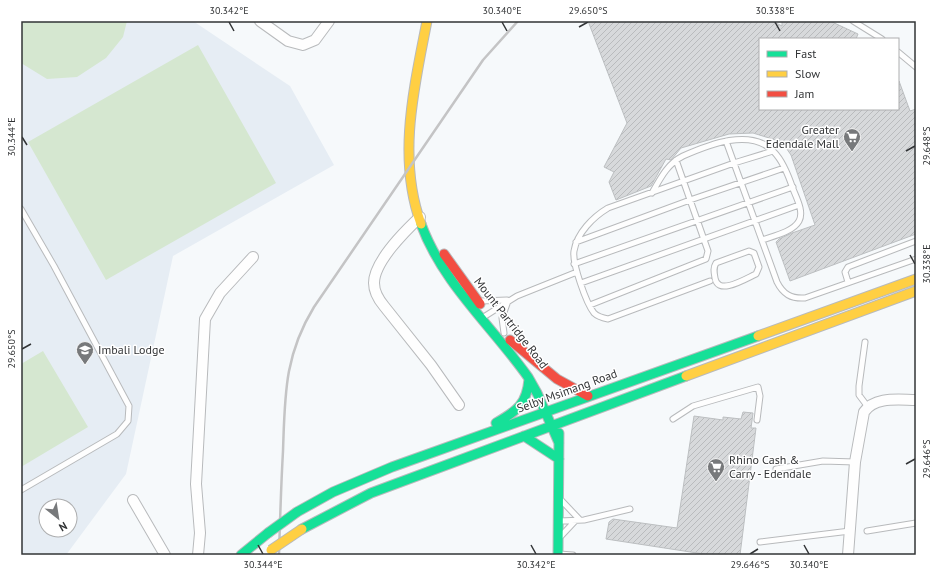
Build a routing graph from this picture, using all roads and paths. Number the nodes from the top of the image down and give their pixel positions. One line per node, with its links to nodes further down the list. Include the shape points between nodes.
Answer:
1 (260, 21): 2 (street, via 288,41 303,45 315,40)
2 (329, 21)
3 (427, 21): 22 (main road, Mount Partridge Road, via 408,141 410,181)
4 (853, 21): 5 (lane)
5 (880, 38)
6 (899, 53): 7 (lane)
7 (916, 67)
8 (726, 141): 9 (lane, via 751,140); 10 (lane); 11 (lane)
9 (774, 151): 11 (lane); 12 (lane)
10 (676, 160): 13 (lane); 16 (lane, via 665,171)
11 (734, 163): 13 (lane); 14 (lane)
12 (784, 168): 14 (lane); 15 (lane)
13 (683, 181): 16 (lane); 17 (lane)
14 (741, 182): 17 (lane); 18 (lane)
15 (793, 187): 18 (lane); 19 (lane)
16 (652, 193): 27 (lane, via 597,214)
17 (690, 200): 21 (lane); 27 (lane)
18 (748, 202): 21 (lane); 23 (lane)
19 (799, 205): 23 (lane); 25 (lane, via 801,217 796,225)
20 (21, 209): 62 (lane, via 129,406 130,415 125,426 117,434)
21 (697, 220): 24 (lane); 32 (lane)
22 (422, 222): 39 (main road, Mount Partridge Road); 42 (main road, Mount Partridge Road, via 426,238 446,274); 48 (street, via 405,230 386,256 374,283 379,300)
23 (755, 222): 24 (lane); 25 (lane)
24 (705, 239): 28 (lane); 37 (lane)
25 (762, 240): 36 (lane, via 776,282 790,297 805,298)
26 (916, 241): 36 (lane, via 848,267 845,272)
27 (576, 242): 32 (lane)
28 (708, 255): 31 (lane); 41 (lane, via 698,264)
29 (253, 257): 75 (street, via 220,293 205,319 196,484 200,533)
30 (916, 259): 36 (lane)
31 (716, 262): 31 (lane, via 749,251 754,253 759,267 756,274 720,286 715,281 713,270)
32 (574, 264): 33 (lane)
33 (577, 272): 37 (lane); 40 (lane)
34 (916, 279): 46 (main road, Selby Msimang Road)
35 (710, 281): 41 (lane, via 608,319 600,317)
36 (848, 282)
37 (581, 283): 41 (lane)
38 (916, 291): 54 (main road)
39 (478, 301): 40 (lane); 42 (main road, Mount Partridge Road)
40 (509, 301): 42 (lane); 43 (lane, via 502,318)
41 (590, 305)
42 (484, 316): 43 (main road, Mount Partridge Road); 45 (main road, Mount Partridge Road)
43 (507, 336): 46 (main road, via 564,385); 50 (main road, Mount Partridge Road, via 538,376)
44 (864, 342): 49 (lane, via 859,395)
45 (529, 379): 51 (main road, Mount Partridge Road); 57 (main road, via 527,398 519,408)
46 (588, 396): 50 (main road, Selby Msimang Road)
47 (916, 400): 49 (street, via 881,401)
48 (459, 405)
49 (868, 407): 60 (street, via 862,420)
50 (554, 409): 51 (main road, Selby Msimang Road); 54 (main road, Mount Partridge Road)
51 (544, 413): 55 (main road, Mount Partridge Road); 57 (main road, Selby Msimang Road)
52 (673, 419): 53 (lane, via 693,406 758,387 760,396)
53 (757, 420)
54 (560, 423): 55 (main road); 58 (main road, Mount Partridge Road)
55 (550, 427): 56 (main road); 58 (main road, Mount Partridge Road)
56 (524, 436): 59 (main road); 74 (main road, bridge, via 370,493 302,529)
57 (471, 438): 76 (main road, Selby Msimang Road, bridge, via 356,482 297,512)
58 (559, 443): 59 (main road, Mount Partridge Road)
59 (559, 459): 63 (main road, Mount Partridge Road)
60 (855, 462): 61 (lane, via 823,461); 69 (street)
61 (776, 469)
62 (21, 490)
63 (559, 496): 66 (lane); 67 (main road, Mount Partridge Road)
64 (133, 500): 73 (street)
65 (630, 509): 66 (lane)
66 (578, 520): 67 (lane); 71 (lane)
67 (558, 522): 71 (main road, Mount Partridge Road)
68 (916, 523): 70 (lane)
69 (850, 531): 72 (lane); 79 (street)
70 (867, 531)
71 (558, 541): 77 (main road, Mount Partridge Road)
72 (760, 542)
73 (160, 553)
74 (269, 553)
75 (198, 555)
76 (241, 555)
77 (558, 555): 78 (lane)
78 (573, 555)
79 (848, 555)

